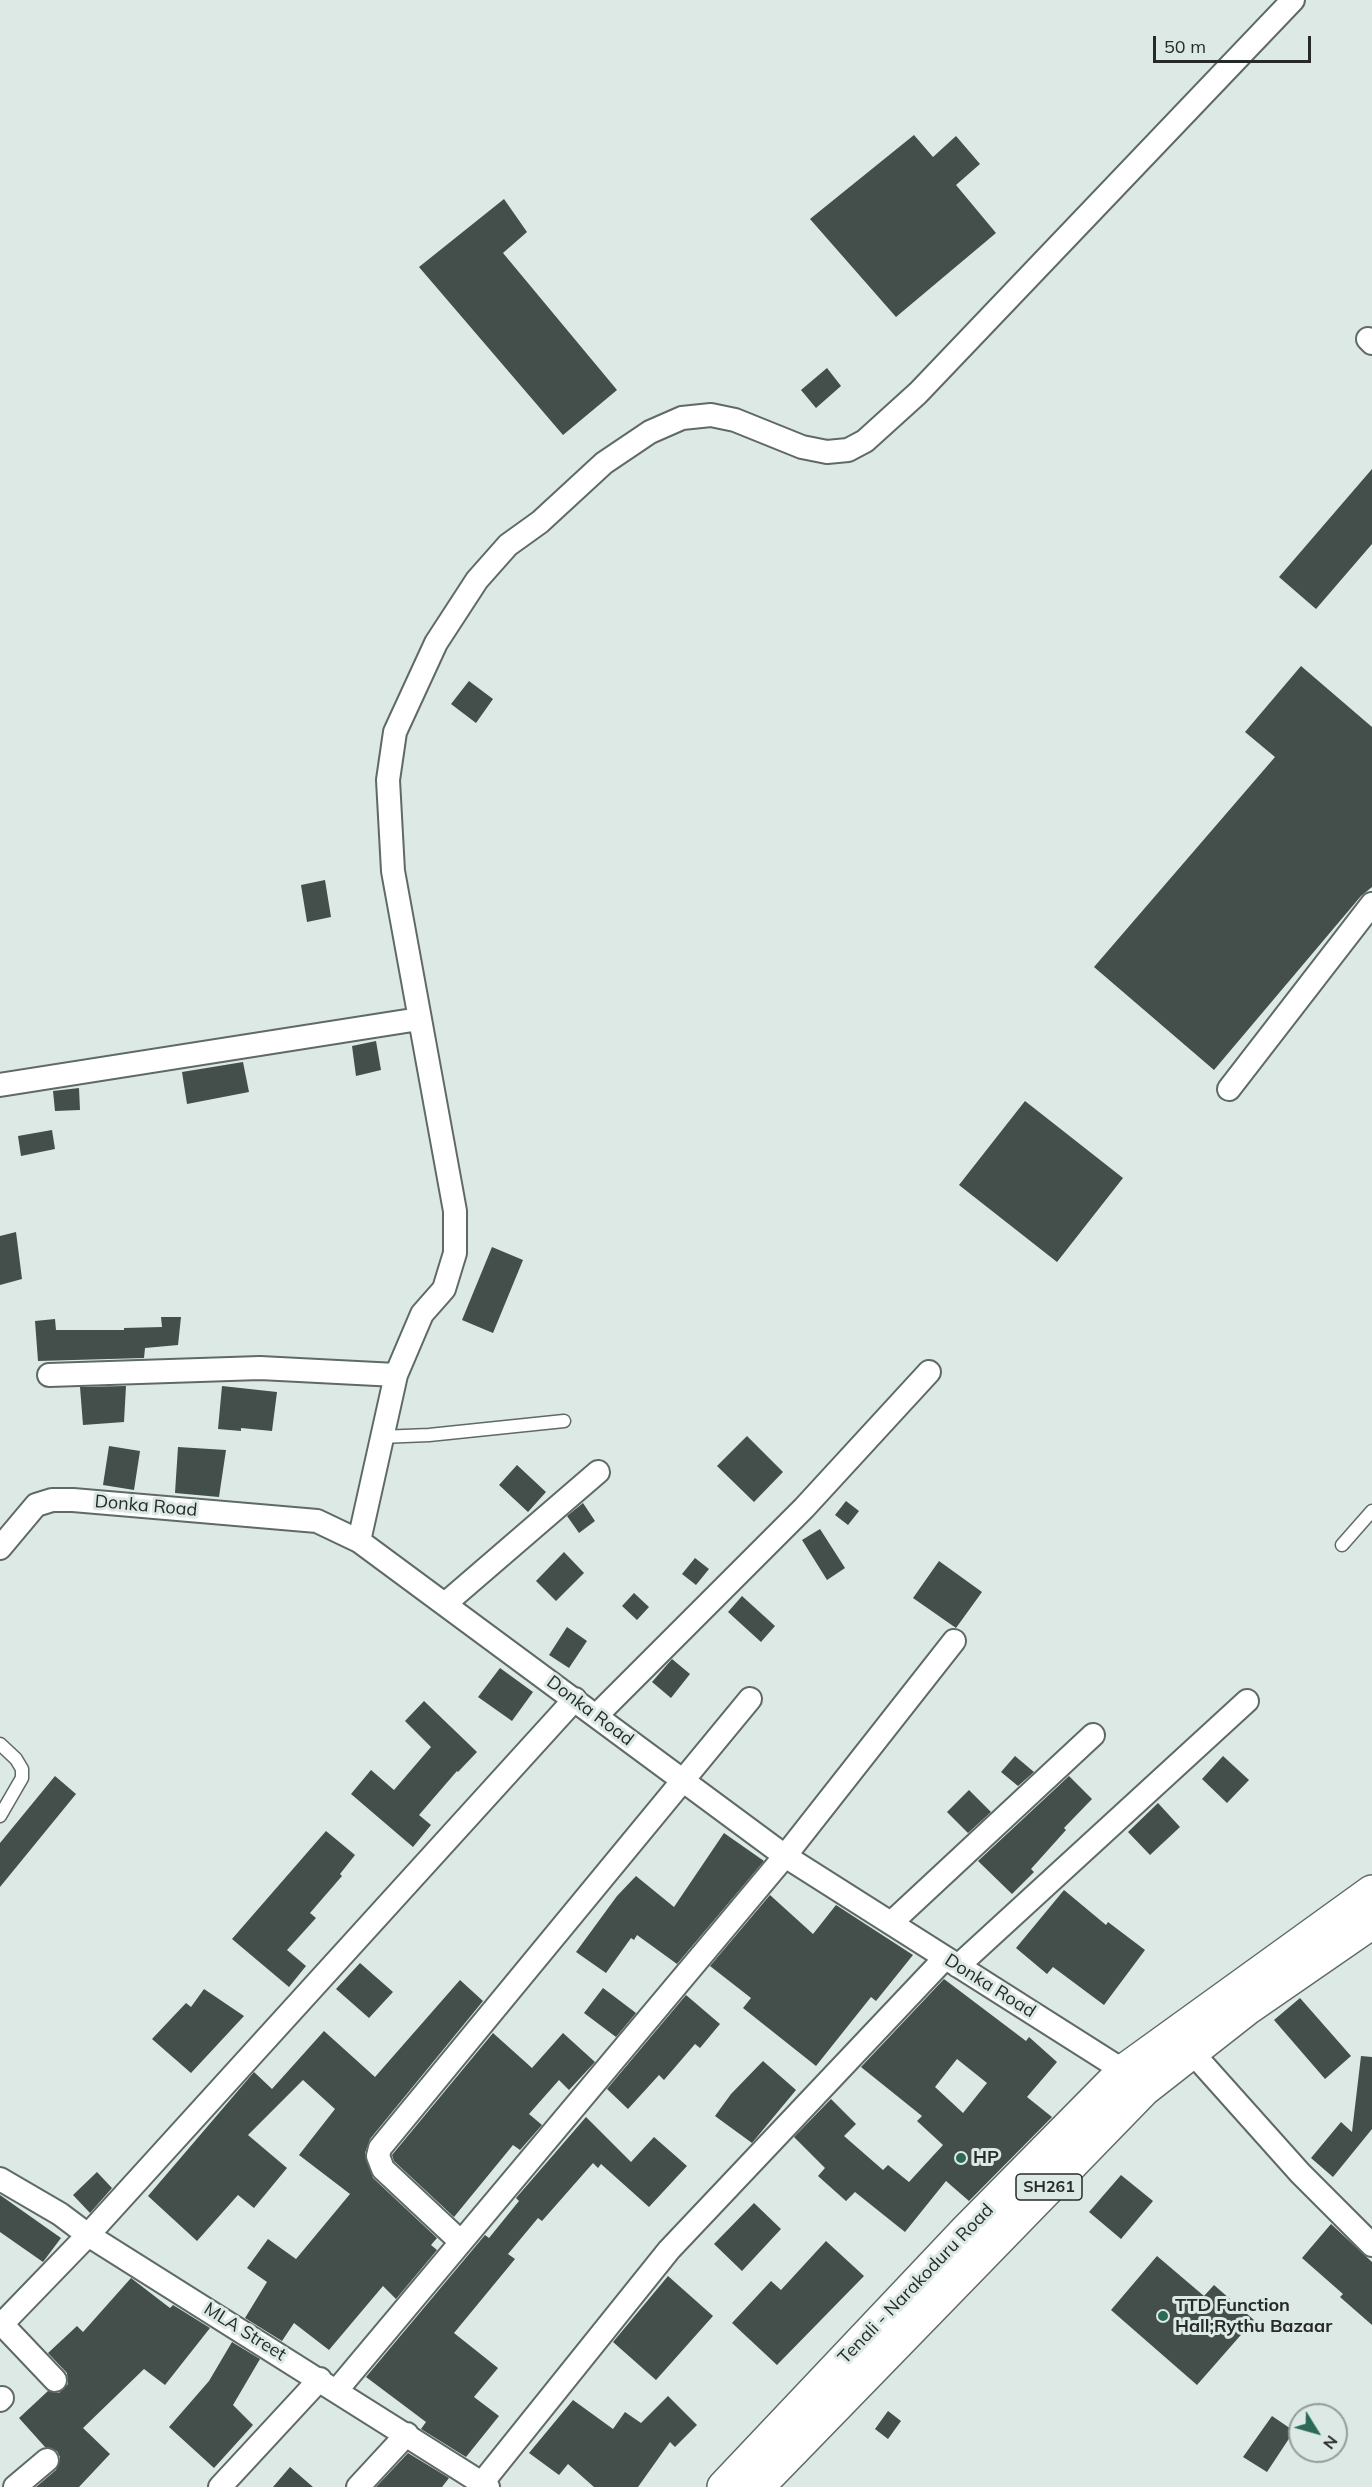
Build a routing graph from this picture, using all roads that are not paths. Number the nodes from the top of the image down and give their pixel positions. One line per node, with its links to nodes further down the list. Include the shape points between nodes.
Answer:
1 (1293, 0): 3 (street, via 918,393 865,441 848,450 827,452 802,447 735,420 711,415 682,418 650,432 604,463 495,558 436,643 395,732 388,780 393,871)
2 (1372, 904): 5 (street)
3 (419, 1018): 4 (street); 8 (street, via 455,1210 454,1253 444,1289 422,1314)
4 (0, 1085)
5 (1229, 1089)
6 (929, 1372): 21 (street, via 804,1508)
7 (49, 1375): 8 (street, via 260,1368)
8 (396, 1375): 10 (street)
9 (564, 1421): 10 (lane, via 429,1436)
10 (380, 1437): 13 (street)
11 (598, 1472): 16 (street)
12 (1372, 1511): 14 (lane)
13 (359, 1540): 15 (street, Donka Road, via 317,1521 52,1500 36,1505); 16 (street, Donka Road)
14 (1342, 1545)
15 (0, 1548)
16 (446, 1603): 19 (street, Donka Road)
17 (954, 1641): 26 (street)
18 (750, 1699): 24 (street)
19 (574, 1700): 21 (street, Donka Road); 34 (street)
20 (1247, 1701): 30 (street)
21 (596, 1716): 24 (street, Donka Road)
22 (1093, 1735): 29 (street)
23 (0, 1744): 25 (lane, via 16,1759 22,1778)
24 (684, 1782): 26 (street, Donka Road); 35 (street, via 380,2148 378,2156 383,2169)
25 (0, 1816)
26 (785, 1856): 29 (street, Donka Road); 35 (street)
27 (1372, 1892): 32 (main road, Tenali - Narakoduru Road / SH261)
28 (1372, 1922): 31 (main road, Tenali - Narakoduru Road / SH261)
29 (891, 1923): 30 (street, Donka Road)
30 (951, 1962): 32 (street, Donka Road); 42 (street, via 669,2250)
31 (1190, 2050): 32 (main road, Tenali - Narakoduru Road / SH261); 36 (street, via 1293,2165)
32 (1134, 2080): 46 (main road, Tenali - Narakoduru Road / SH261, via 958,2240); 47 (main road, Tenali - Narakoduru Road / SH261)
33 (0, 2179): 34 (street, MLA Street)
34 (88, 2235): 37 (street); 39 (street, MLA Street)
35 (460, 2242): 39 (street)
36 (1372, 2245)
37 (1, 2323): 38 (street)
38 (56, 2380)
39 (329, 2385): 40 (street, MLA Street); 44 (street)
40 (407, 2434): 42 (street, MLA Street); 45 (street)
41 (47, 2460): 43 (street)
42 (485, 2485)
43 (15, 2487)
44 (220, 2487)
45 (358, 2487)
46 (724, 2487)
47 (757, 2487)

